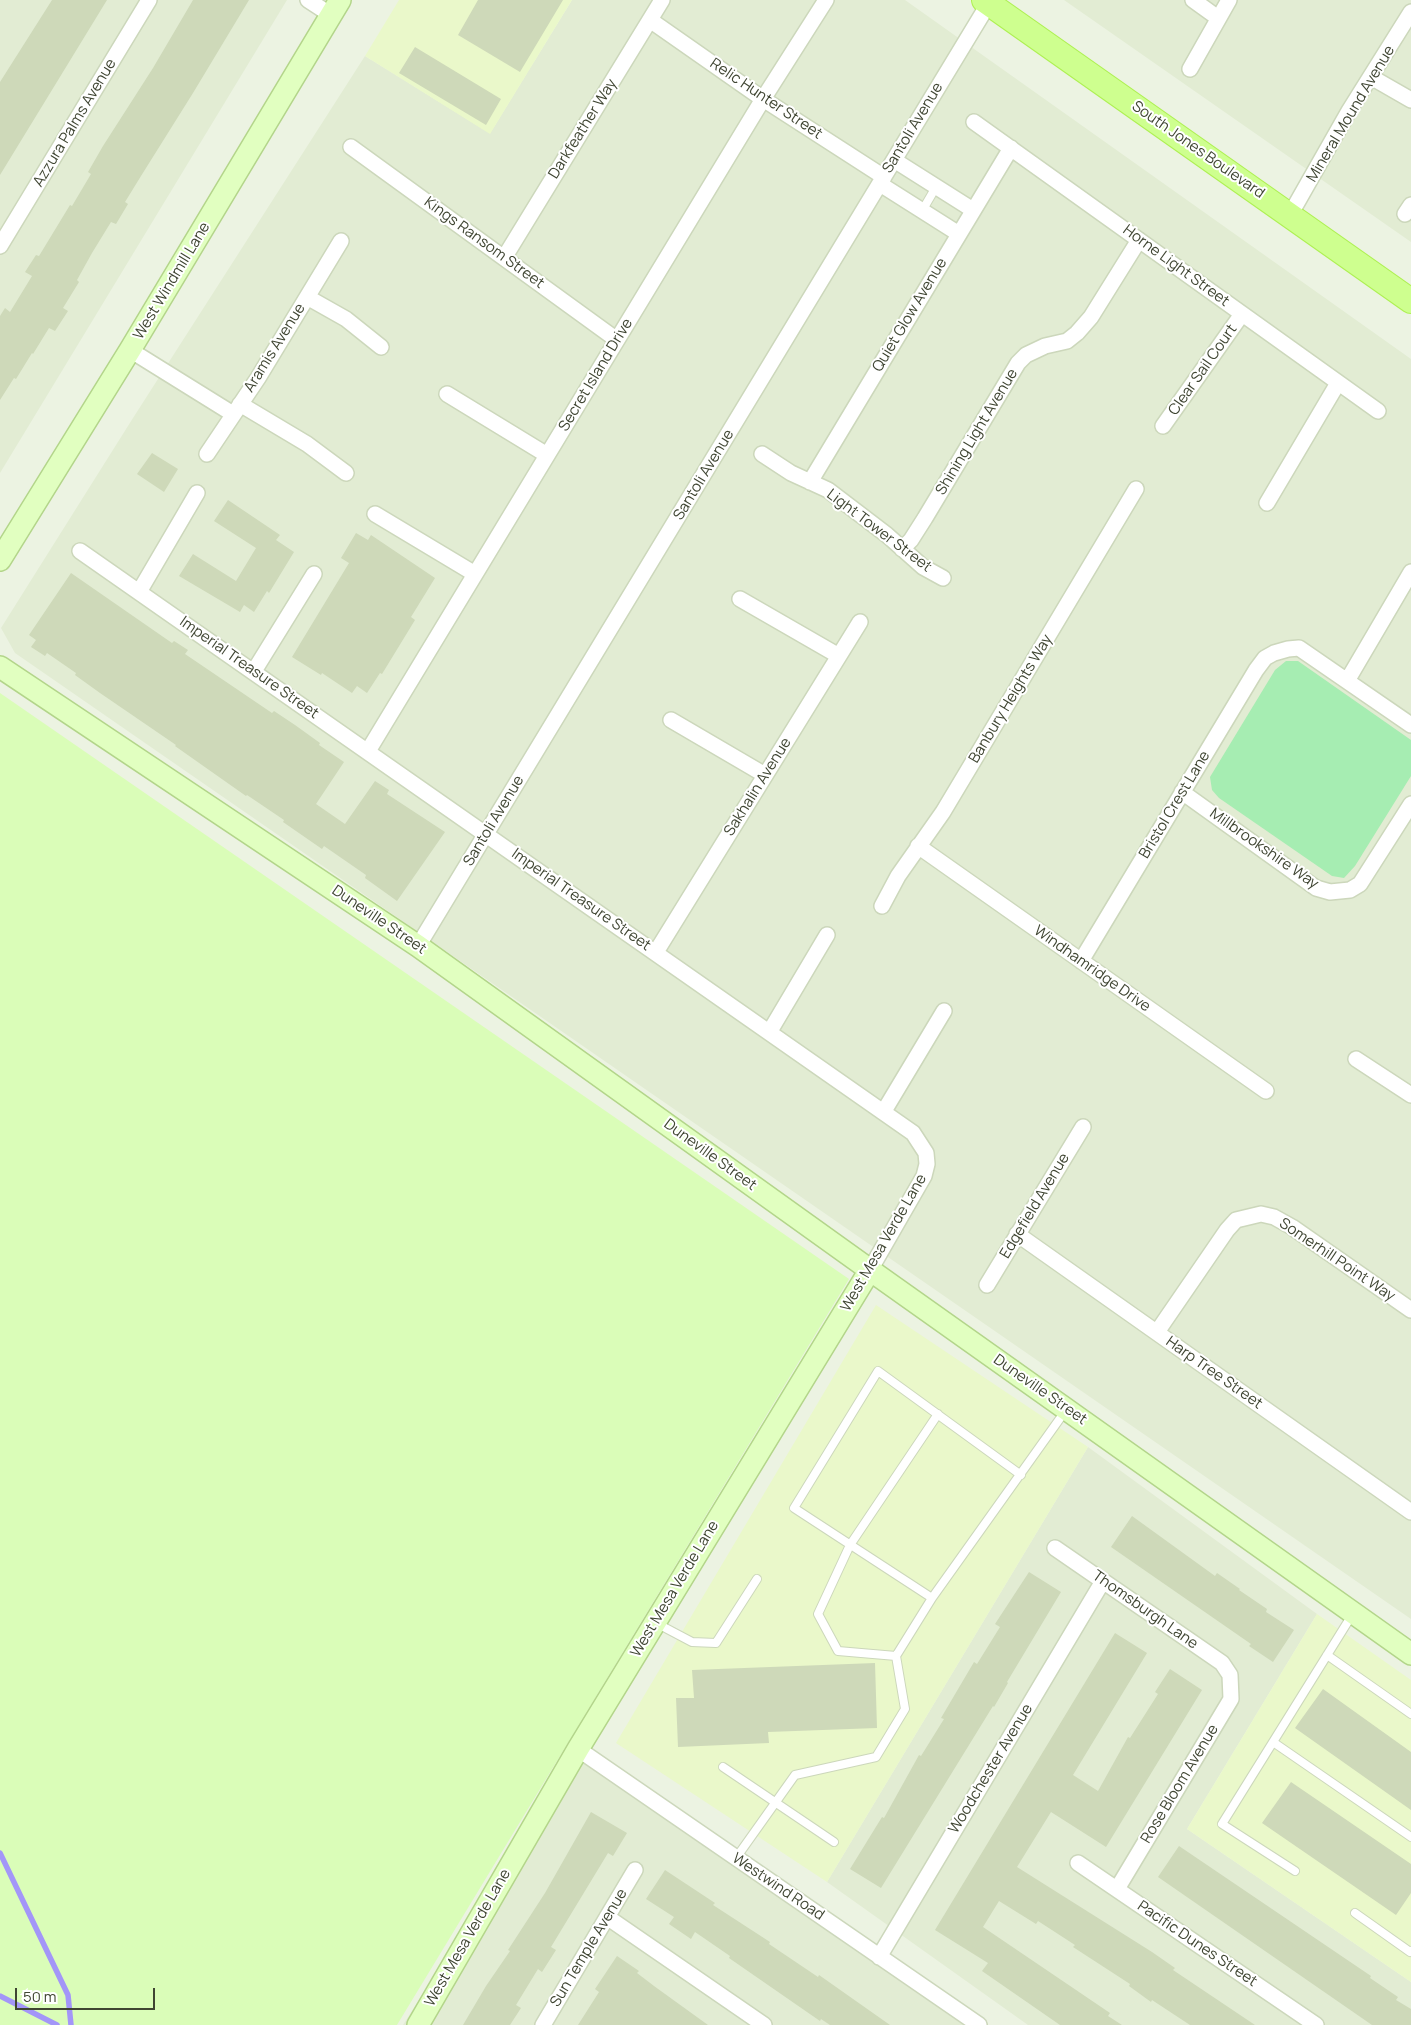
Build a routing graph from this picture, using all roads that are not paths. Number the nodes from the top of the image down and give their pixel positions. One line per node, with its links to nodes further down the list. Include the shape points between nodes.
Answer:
1 (149, 0): 28 (street, Azzura Palms Avenue)
2 (308, 0): 8 (street)
3 (662, 0): 11 (street, Darkfeather Way)
4 (826, 0): 14 (street, Secret Island Drive)
5 (1193, 0): 10 (street)
6 (1229, 0): 10 (street)
7 (986, 2): 19 (street, Santoli Avenue); 24 (main road, South Jones Boulevard)
8 (335, 7): 35 (street, West Windmill Lane)
9 (1411, 12): 13 (street, Mineral Mound Avenue)
10 (1218, 18): 12 (street)
11 (650, 20): 14 (street, Relic Hunter Street); 29 (street, Darkfeather Way)
12 (1190, 69)
13 (1372, 77): 15 (street); 24 (street, Mineral Mound Avenue)
14 (764, 99): 20 (street, Relic Hunter Street); 33 (street, Secret Island Drive)
15 (1411, 100)
16 (974, 122): 18 (street, Horne Light Street)
17 (351, 147): 29 (street, Kings Ransom Street)
18 (1011, 148): 22 (street, Quiet Glow Avenue); 26 (street, Horne Light Street)
19 (894, 160): 20 (street, Santoli Avenue); 21 (street)
20 (882, 180): 23 (street, Relic Hunter Street); 71 (street, Santoli Avenue)
21 (936, 187): 22 (street); 23 (lane)
22 (973, 210): 25 (street, Quiet Glow Avenue)
23 (922, 211): 25 (street, Relic Hunter Street)
24 (1290, 215): 31 (main road, South Jones Boulevard)
25 (959, 234): 45 (street, Quiet Glow Avenue)
26 (1139, 240): 32 (street, Horne Light Street); 51 (street, Shining Light Avenue, via 1091,317 1077,333 1067,341 1026,355 1018,363 926,518)
27 (341, 241): 30 (street, Aramis Avenue)
28 (0, 246)
29 (504, 258): 33 (street, Kings Ransom Street)
30 (307, 297): 34 (street, via 346,320); 38 (street, Aramis Avenue)
31 (1411, 301)
32 (1242, 314): 36 (street, Horne Light Street); 40 (street, Clear Sail Court)
33 (617, 340): 43 (street, Secret Island Drive)
34 (381, 347)
35 (130, 350): 38 (street); 50 (street, West Windmill Lane)
36 (1338, 383): 39 (street, Horne Light Street); 48 (street)
37 (447, 394): 43 (street)
38 (237, 409): 41 (street, Aramis Avenue); 44 (street, via 307,444)
39 (1378, 411)
40 (1163, 426)
41 (207, 454)
42 (762, 454): 45 (street, Light Tower Street)
43 (547, 455): 56 (street, Secret Island Drive)
44 (346, 473)
45 (810, 482): 51 (street, Light Tower Street, via 828,490)
46 (1136, 489): 72 (street, Banbury Heights Way, via 943,812)
47 (197, 493): 58 (street)
48 (1267, 503)
49 (375, 514): 56 (street)
50 (6, 538): 53 (street, West Windmill Lane)
51 (902, 549): 57 (street, Light Tower Street, via 923,567)
52 (80, 551): 58 (street, Imperial Treasure Street)
53 (0, 560)
54 (1411, 572): 64 (street)
55 (314, 574): 63 (street)
56 (475, 574): 67 (street, Secret Island Drive)
57 (943, 578)
58 (139, 592): 63 (street, Imperial Treasure Street)
59 (740, 599): 61 (street)
60 (860, 622): 61 (street, Sakhalin Avenue)
61 (838, 656): 68 (street, Sakhalin Avenue)
62 (0, 668): 75 (street, Duneville Street)
63 (254, 672): 67 (street, Imperial Treasure Street)
64 (1347, 681): 66 (street); 69 (street, Bristol Crest Lane, via 1299,648 1274,652 1265,658)
65 (671, 720): 68 (street)
66 (1411, 725)
67 (368, 751): 71 (street, Imperial Treasure Street)
68 (765, 776): 76 (street, Sakhalin Avenue)
69 (1182, 792): 70 (street, Millbrookshire Way, via 1316,888 1330,892 1350,890 1360,884); 77 (street, Bristol Crest Lane)
70 (1411, 804)
71 (487, 834): 75 (street, Santoli Avenue); 76 (street, Imperial Treasure Street)
72 (918, 846): 73 (street, Banbury Heights Way, via 892,884); 77 (street, Windhamridge Drive)
73 (882, 906)
74 (827, 935): 79 (street)
75 (418, 946): 87 (street, Duneville Street)
76 (656, 952): 79 (street, Imperial Treasure Street)
77 (1081, 961): 81 (street, Windhamridge Drive)
78 (944, 1011): 83 (street)
79 (770, 1031): 83 (street, Imperial Treasure Street)
80 (1356, 1059): 82 (street)
81 (1266, 1091)
82 (1411, 1096)
83 (884, 1111): 85 (street, Imperial Treasure Street, via 913,1133)
84 (1083, 1127): 86 (street, Edgefield Avenue)
85 (926, 1153): 87 (street, West Mesa Verde Lane, via 924,1176)
86 (1017, 1234): 88 (street, Edgefield Avenue); 90 (street, Harp Tree Street)
87 (870, 1270): 91 (street, Duneville Street); 101 (street, West Mesa Verde Lane)
88 (987, 1285)
89 (1411, 1310): 90 (street, Somerhill Point Way, via 1292,1227 1262,1214 1236,1220 1227,1230)
90 (1157, 1332): 94 (street, Harp Tree Street)
91 (1067, 1409): 93 (lane); 100 (street, Duneville Street)
92 (938, 1414): 93 (lane); 95 (lane); 95 (lane, via 878,1371 794,1508)
93 (1021, 1475): 99 (lane)
94 (1411, 1512)
95 (850, 1545): 99 (lane); 104 (lane, via 818,1614 838,1651)
96 (1055, 1548): 98 (street, Thomsburgh Lane)
97 (757, 1579): 101 (lane, via 716,1643 692,1642)
98 (1103, 1581): 105 (street, Thomsburgh Lane, via 1222,1663); 121 (street, Woodchester Avenue)
99 (932, 1598): 104 (lane)
100 (1353, 1613): 102 (street, Duneville Street); 103 (lane)
101 (655, 1622): 108 (street, West Mesa Verde Lane)
102 (1411, 1654)
103 (1327, 1655): 106 (lane); 107 (lane)
104 (896, 1656): 110 (lane, via 904,1709 876,1758 795,1775)
105 (1230, 1675): 117 (street, Rose Bloom Avenue, via 1231,1699)
106 (1411, 1714)
107 (1273, 1742): 111 (lane); 116 (lane, via 1222,1824)
108 (578, 1749): 113 (street, Westwind Road); 122 (street, West Mesa Verde Lane)
109 (723, 1767): 110 (lane)
110 (775, 1803): 112 (lane); 113 (lane)
111 (1411, 1837)
112 (834, 1842)
113 (736, 1858): 121 (street, Westwind Road)
114 (1078, 1862): 117 (street, Pacific Dunes Street)
115 (635, 1870): 119 (street, Sun Temple Avenue)
116 (1295, 1871)
117 (1117, 1889): 126 (street, Pacific Dunes Street)
118 (1355, 1912): 120 (lane)
119 (607, 1917): 123 (street, Sun Temple Avenue); 124 (street)
120 (1411, 1951)
121 (879, 1956): 125 (street, Westwind Road)
122 (418, 2025)
123 (543, 2025)
124 (764, 2025)
125 (978, 2025)
126 (1316, 2025)

